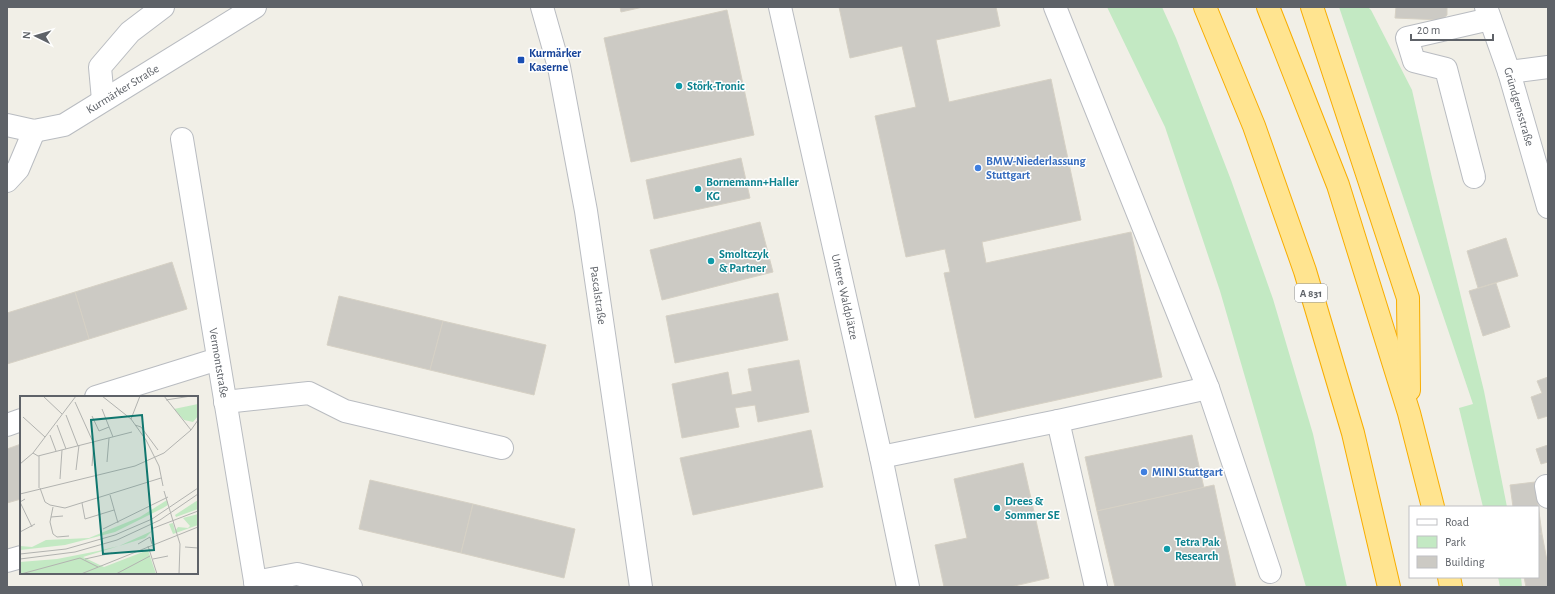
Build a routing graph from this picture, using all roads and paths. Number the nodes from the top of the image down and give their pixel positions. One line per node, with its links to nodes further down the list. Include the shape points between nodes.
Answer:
1 (163, 7): 12 (street, via 130,32 100,67)
2 (255, 7): 12 (street, Kurmärker Straße)
3 (542, 7): 35 (street, Pascalstraße, via 559,67 586,211)
4 (780, 7): 28 (street, Untere Waldplätze)
5 (1055, 7): 20 (street)
6 (1205, 7): 38 (highway, A 831, via 1254,126 1305,271 1353,433)
7 (1268, 7): 23 (highway, via 1338,185)
8 (1312, 7): 23 (highway, via 1408,298)
9 (1488, 13): 11 (street, Gründgensstraße); 16 (street, via 1407,38 1414,61 1446,69)
10 (1548, 67): 11 (street)
11 (1509, 72): 18 (street, Gründgensstraße)
12 (103, 100): 14 (street, Kurmärker Straße, via 64,125)
13 (7, 125): 14 (street)
14 (34, 131): 17 (street, via 18,169)
15 (182, 139): 19 (street, Vermontstraße)
16 (1474, 177)
17 (7, 181)
18 (1548, 208)
19 (218, 359): 21 (street); 22 (street, Vermontstraße)
20 (1208, 388): 25 (street); 32 (street)
21 (103, 396)
22 (225, 402): 27 (street, via 309,393 345,411); 33 (street, Vermontstraße)
23 (1409, 413): 29 (highway)
24 (20, 420): 26 (street)
25 (1058, 421): 28 (street); 37 (street)
26 (7, 425)
27 (502, 448)
28 (880, 457): 36 (street, Untere Waldplätze)
29 (1433, 506)
30 (20, 556): 31 (street)
31 (7, 561)
32 (1270, 572)
33 (255, 584): 34 (street, via 297,574)
34 (351, 587)
35 (641, 587)
36 (908, 587)
37 (1096, 587)
38 (1389, 587)

